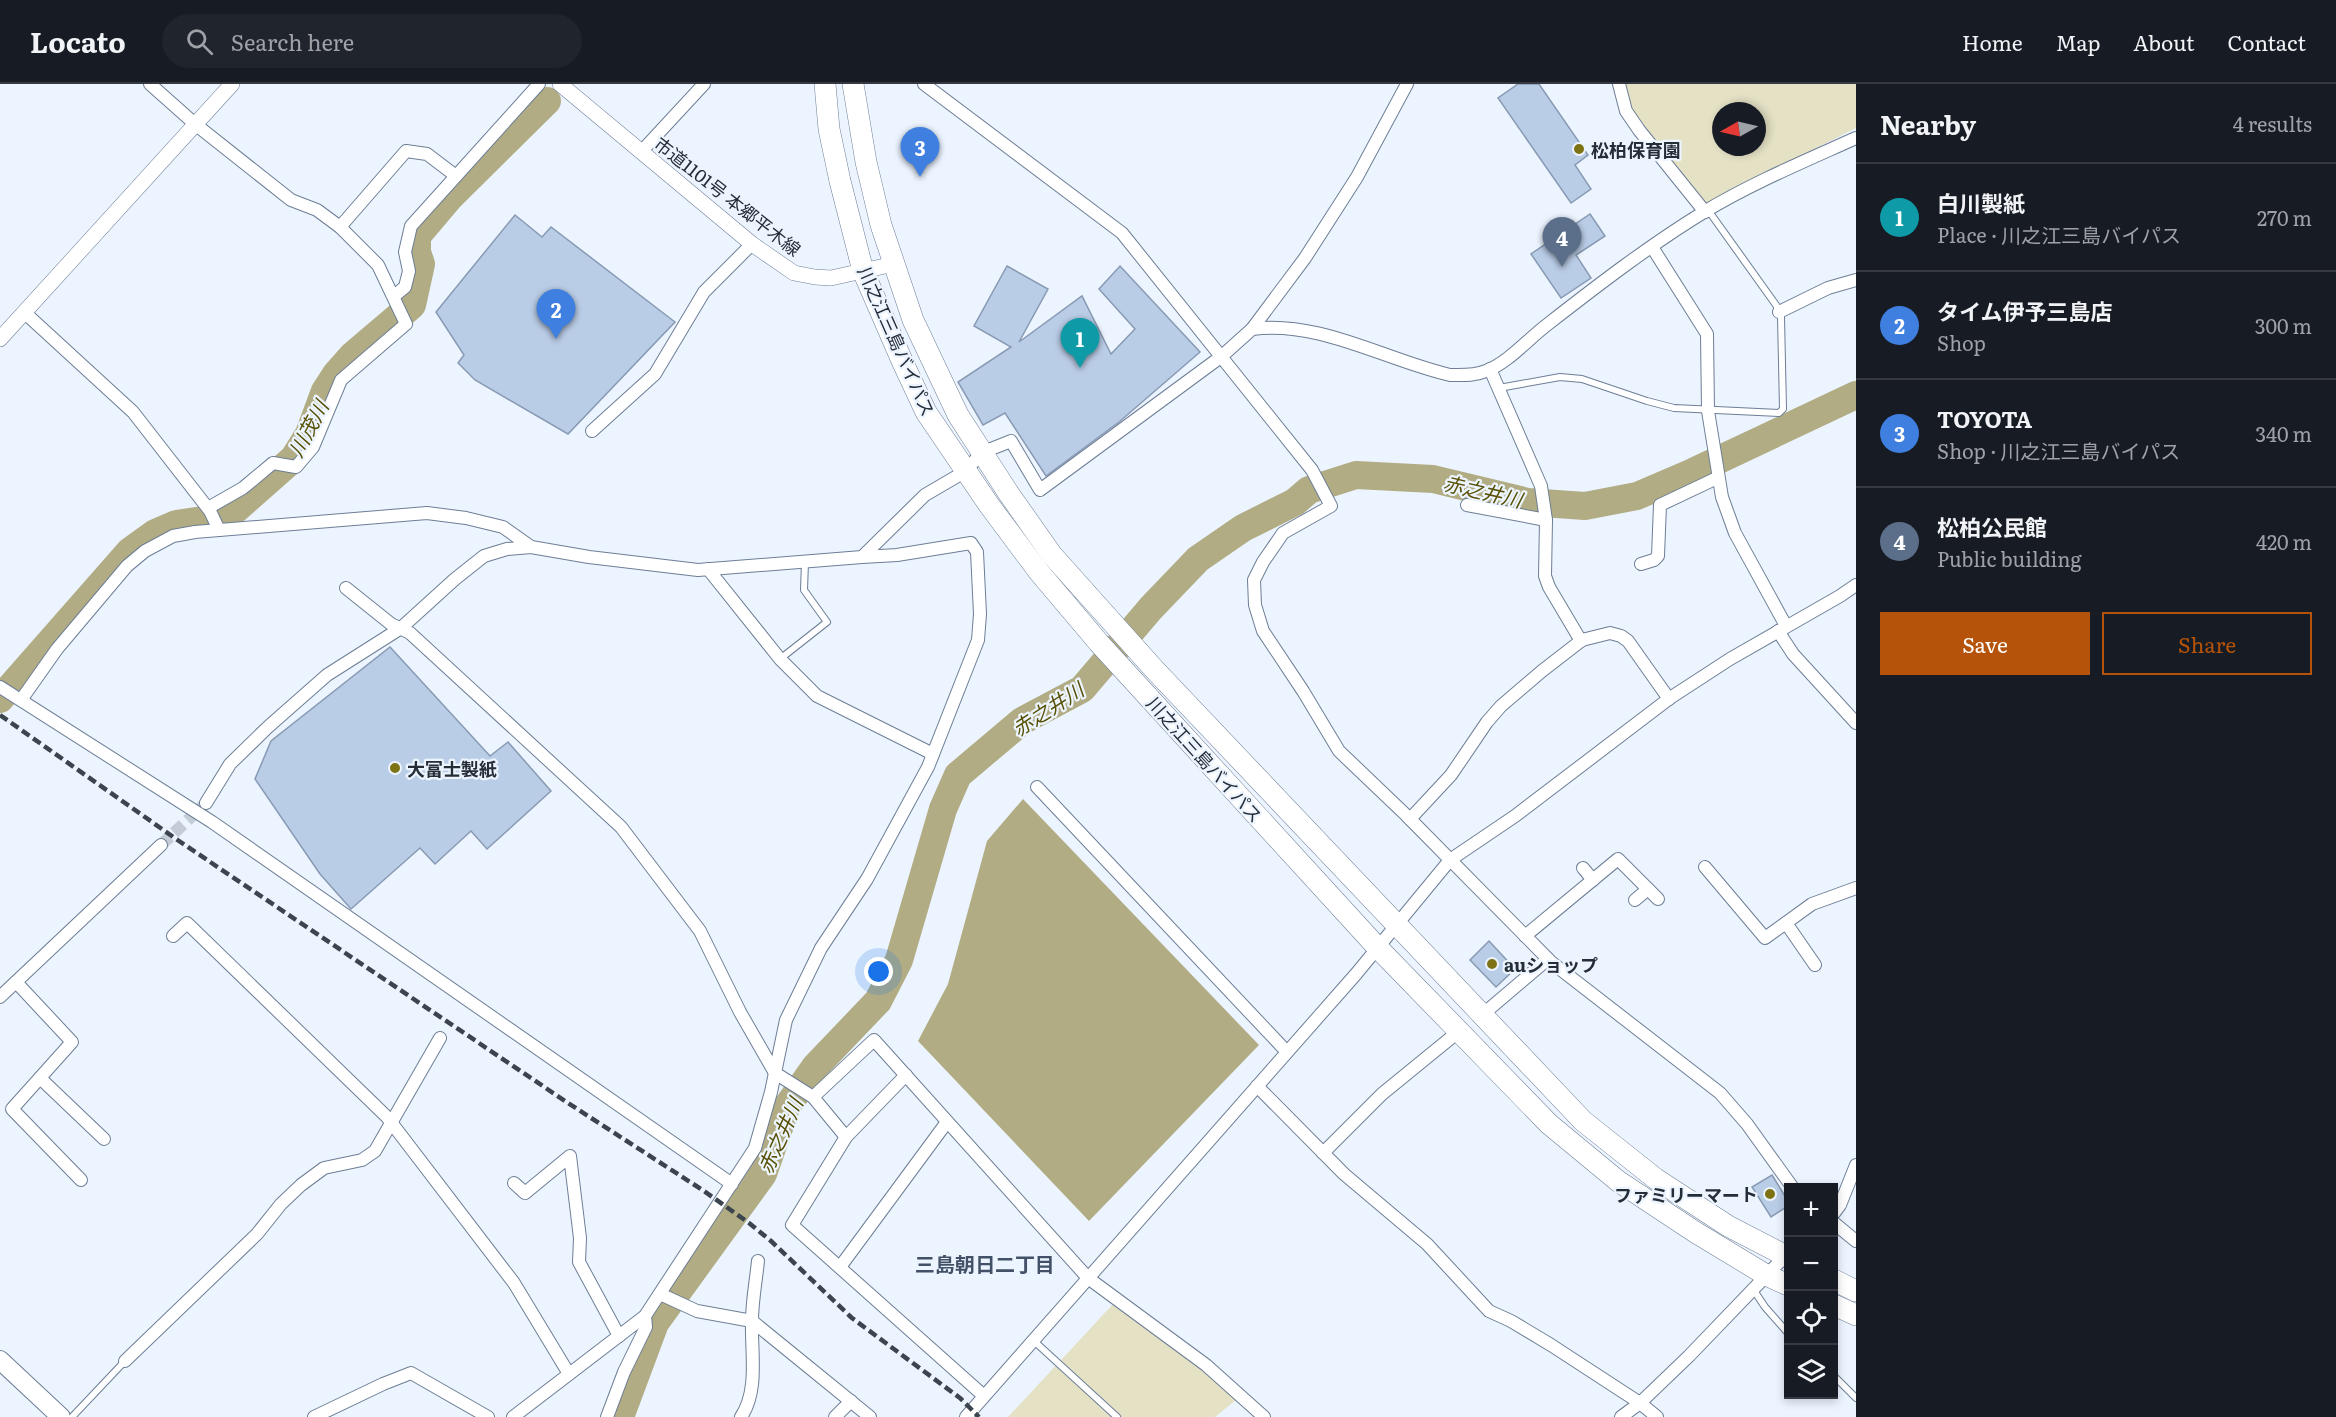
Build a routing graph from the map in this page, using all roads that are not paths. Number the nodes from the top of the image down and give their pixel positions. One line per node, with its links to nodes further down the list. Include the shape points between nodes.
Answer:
1 (150, 84): 11 (street)
2 (232, 84): 11 (street)
3 (539, 84): 14 (street)
4 (560, 84): 13 (street, 市道1101号 本郷平木線)
5 (704, 84): 13 (street)
6 (825, 84): 20 (highway, 川之江三島バイパス, via 840,181)
7 (853, 84): 19 (highway, 川之江三島バイパス, via 866,162)
8 (924, 84): 27 (street, via 1122,232)
9 (1407, 84): 25 (street, via 1351,186 1305,258)
10 (1619, 84): 15 (street, via 1626,111 1639,130)
11 (195, 124): 16 (street, via 291,200 318,210); 23 (street)
12 (1856, 138): 15 (street)
13 (641, 152): 17 (street, 市道1101号 本郷平木線)
14 (456, 176): 16 (street, via 427,154 406,151); 22 (street, via 411,226 405,252 409,271)
15 (1707, 211): 18 (street); 24 (lane)
16 (340, 227): 22 (street, via 378,265)
17 (752, 244): 20 (street, 市道1101号 本郷平木線, via 794,273 831,278); 31 (street, via 704,292 655,374)
18 (1652, 247): 28 (street); 30 (street, via 1707,334)
19 (894, 264): 20 (street, 市道1101号 本郷平木線); 32 (highway, 川之江三島バイパス, via 931,361)
20 (863, 271): 33 (highway, 川之江三島バイパス, via 926,412)
21 (1856, 280): 24 (street, via 1828,288)
22 (396, 301): 36 (street, via 406,324 340,380 313,447 296,467 273,463)
23 (24, 312): 26 (street); 36 (street, via 133,412)
24 (1779, 312): 30 (lane, via 1783,409 1779,413)
25 (1252, 328): 27 (street); 28 (street, via 1275,326 1311,333 1450,375)
26 (0, 339)
27 (1222, 356): 32 (street, via 1040,490 1011,441); 57 (street, via 1312,470 1331,506 1283,533 1263,562 1254,580 1255,605 1263,631 1339,751)
28 (1490, 369): 29 (street)
29 (1499, 388): 30 (lane, via 1560,376 1582,379 1674,408); 37 (street, via 1542,493)
30 (1708, 411): 34 (street)
31 (592, 431)
32 (981, 453): 33 (street); 68 (highway, 川之江三島バイパス, via 1052,555)
33 (966, 471): 40 (street, via 925,495); 71 (highway, 川之江三島バイパス, via 1039,572 1099,643)
34 (1717, 478): 42 (street, via 1660,505 1658,556); 47 (street, via 1735,533)
35 (1467, 505): 37 (street)
36 (209, 510): 38 (street)
37 (1546, 520): 48 (street, via 1545,576)
38 (219, 529): 39 (street, via 427,513 503,527); 51 (street, via 173,536 127,566)
39 (531, 547): 43 (street); 46 (street, via 484,556)
40 (862, 556): 41 (street); 54 (street, via 897,555 971,543 977,552 978,640)
41 (805, 562): 43 (street); 49 (lane, via 804,590 827,622)
42 (1641, 564)
43 (708, 569): 49 (street)
44 (1856, 585): 47 (street)
45 (346, 588): 46 (street)
46 (401, 628): 56 (street, via 327,675 268,727 230,764); 80 (street, via 621,827 700,931)
47 (1782, 629): 52 (street); 53 (street, via 1793,654)
48 (1581, 641): 52 (street, via 1610,633 1621,636); 57 (street, via 1501,706 1451,775)
49 (780, 659): 54 (street, via 817,696)
50 (0, 687): 51 (street)
51 (18, 698): 94 (street, via 212,822)
52 (1669, 699): 59 (street, via 1515,816)
53 (1855, 721)
54 (933, 754): 80 (street, via 867,879 821,948 786,1020)
55 (1037, 787): 79 (street)
56 (206, 803)
57 (1410, 819): 59 (street)
58 (161, 845): 74 (street)
59 (1450, 860): 68 (street); 70 (street)
60 (1705, 867): 67 (street, via 1765,938)
61 (1583, 868): 62 (street)
62 (1593, 880): 64 (street, via 1618,859); 70 (street)
63 (1856, 888): 67 (street, via 1812,904)
64 (1648, 889): 65 (street); 66 (street)
65 (1658, 899)
66 (1635, 900)
67 (1786, 923): 73 (street)
68 (1395, 924): 71 (street); 76 (highway, 川之江三島バイパス)
69 (173, 936): 86 (street, via 187,923)
70 (1525, 936): 72 (street)
71 (1377, 947): 77 (highway, 川之江三島バイパス); 79 (street)
72 (1548, 959): 76 (street); 93 (street, via 1720,1093)
73 (1815, 965)
74 (16, 982): 75 (street); 82 (street, via 72,1042)
75 (0, 997)
76 (1482, 1015): 98 (highway, 川之江三島バイパス, via 1583,1121 1728,1226)
77 (1458, 1032): 89 (street, via 1382,1094); 103 (highway, 川之江三島バイパス, via 1549,1124 1618,1181)
78 (440, 1038): 86 (street)
79 (1287, 1052): 83 (street)
80 (775, 1073): 84 (street); 94 (street, via 755,1148)
81 (906, 1075): 84 (street, via 874,1040); 85 (street); 87 (street)
82 (40, 1078): 88 (street); 91 (street, via 12,1109)
83 (1257, 1086): 89 (street); 102 (street)
84 (810, 1094): 87 (street)
85 (947, 1122): 101 (street); 102 (street)
86 (392, 1125): 115 (street, via 375,1151 362,1160 324,1168 301,1185 257,1234); 117 (street, via 514,1283)
87 (846, 1137): 101 (street, via 792,1225)
88 (104, 1139)
89 (1323, 1152): 122 (street, via 1427,1244 1489,1311 1551,1345)
90 (1856, 1165): 95 (street)
91 (81, 1180)
92 (514, 1183): 113 (street, via 525,1193 570,1156 580,1238 579,1262)
93 (1790, 1183)
94 (732, 1184): 107 (street)
95 (1838, 1207)
96 (1838, 1227): 97 (street)
97 (1856, 1241)
98 (1784, 1254)
99 (1784, 1258): 103 (street)
100 (758, 1261): 111 (street)
101 (840, 1268): 119 (street)
102 (1088, 1278): 114 (street); 134 (street, via 1206,1365)
103 (1759, 1281): 105 (highway, 川之江三島バイパス); 112 (lane, via 1765,1307); 122 (street)
104 (1838, 1283): 106 (highway)
105 (1784, 1284)
106 (1856, 1291)
107 (663, 1295): 110 (street); 111 (street, via 697,1311)
108 (1838, 1307): 109 (highway)
109 (1856, 1315)
110 (645, 1316): 113 (street); 128 (street, via 646,1327)
111 (752, 1320): 121 (street); 129 (street, via 753,1381)
112 (1784, 1328)
113 (619, 1336): 117 (street)
114 (1034, 1341): 119 (street); 133 (lane)
115 (125, 1361): 125 (lane)
116 (1, 1362): 124 (main road)
117 (569, 1374): 123 (street)
118 (1838, 1381): 120 (lane)
119 (984, 1396): 132 (street)
120 (1856, 1398)
121 (852, 1401): 130 (street); 131 (street)
122 (1640, 1403): 135 (street); 136 (street)
123 (515, 1416)
124 (62, 1417)
125 (72, 1417)
126 (314, 1417): 127 (street, via 411,1373)
127 (488, 1417)
128 (607, 1417)
129 (741, 1417)
130 (835, 1417)
131 (870, 1417)
132 (966, 1417)
133 (1117, 1417)
134 (1264, 1417)
135 (1621, 1417)
136 (1657, 1417)

